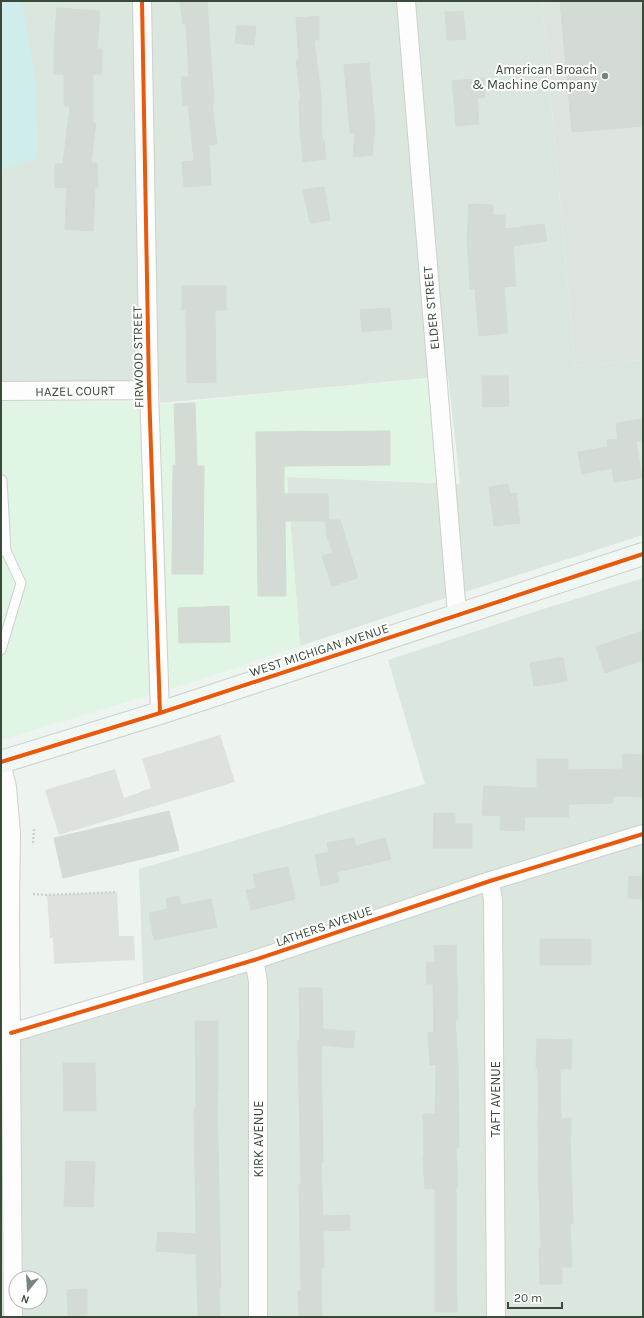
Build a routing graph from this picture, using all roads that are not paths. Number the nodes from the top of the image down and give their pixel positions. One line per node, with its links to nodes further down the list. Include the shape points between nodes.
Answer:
1 (142, 1): 3 (street, FIRWOOD STREET)
2 (406, 1): 8 (street, ELDER STREET)
3 (149, 390): 4 (street, HAZEL COURT); 10 (street, FIRWOOD STREET)
4 (1, 391)
5 (2, 480): 6 (lane)
6 (4, 551): 9 (lane, via 21,583)
7 (643, 554): 8 (main road, WEST MICHIGAN AVENUE)
8 (457, 614): 10 (main road, WEST MICHIGAN AVENUE)
9 (1, 650)
10 (160, 713): 11 (main road, WEST MICHIGAN AVENUE)
11 (1, 763): 15 (street, via 7,787 11,833)
12 (643, 834): 13 (street, LATHERS AVENUE)
13 (490, 881): 14 (street, LATHERS AVENUE); 18 (street, TAFT AVENUE, via 494,900)
14 (254, 960): 15 (street, LATHERS AVENUE); 17 (street, KIRK AVENUE, via 258,981)
15 (8, 1029): 16 (street)
16 (12, 1317)
17 (258, 1317)
18 (496, 1317)

